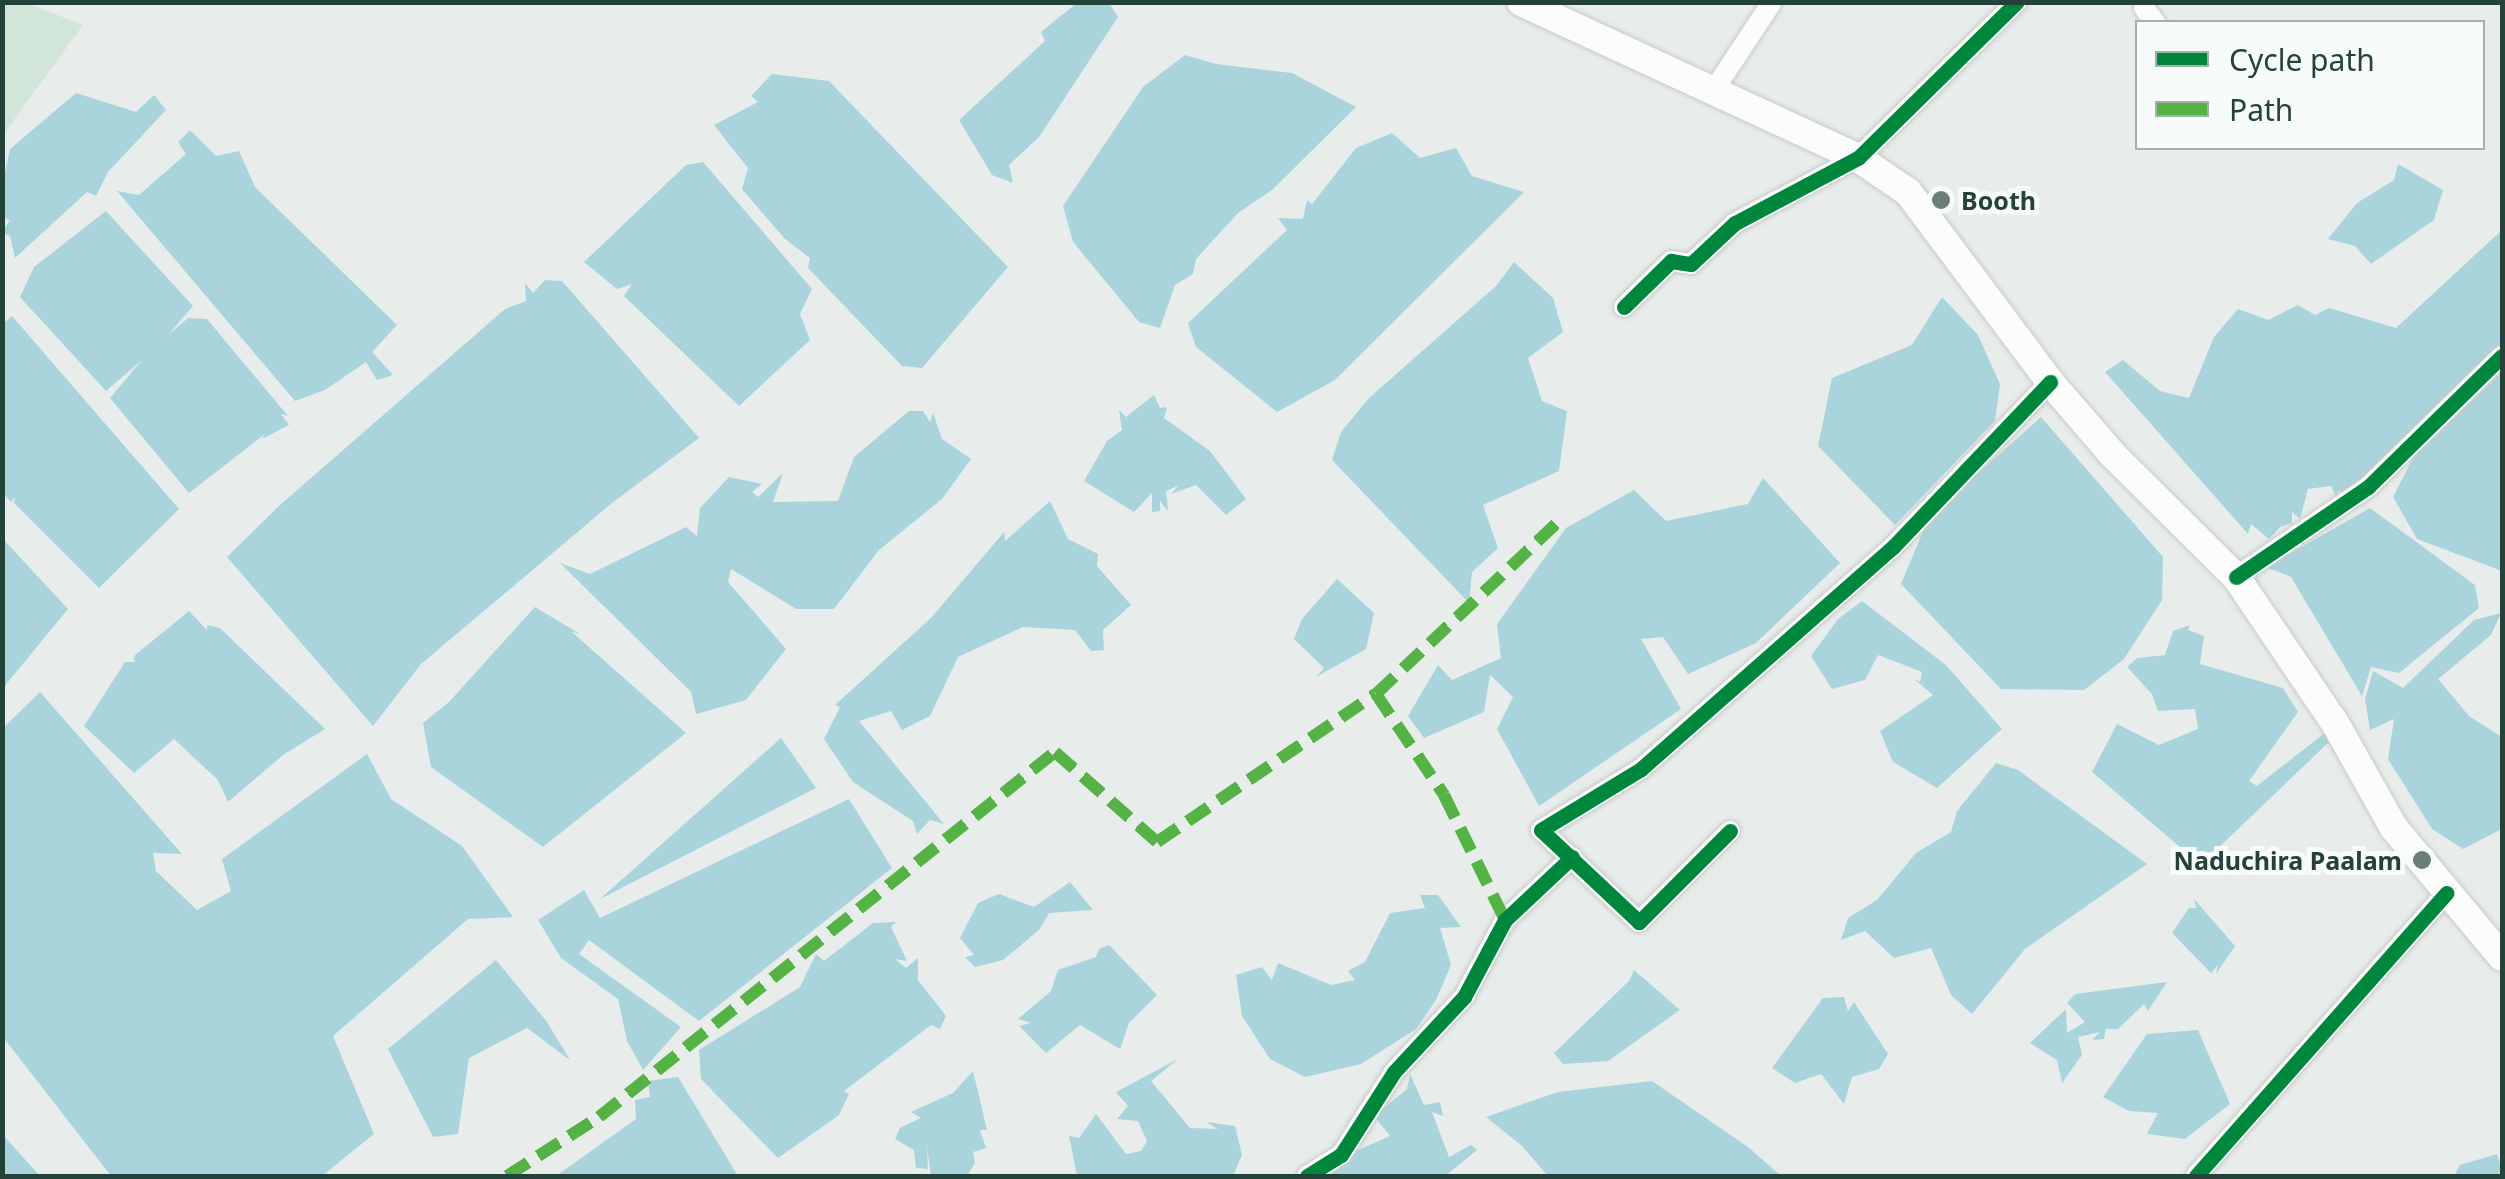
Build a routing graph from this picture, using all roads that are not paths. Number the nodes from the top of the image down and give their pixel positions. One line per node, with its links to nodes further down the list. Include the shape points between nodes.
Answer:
1 (1521, 2): 4 (main road)
2 (1772, 2): 4 (street)
3 (2017, 2): 5 (street)
4 (1714, 90): 5 (main road)
5 (1858, 158): 6 (street, via 1736,223 1691,264 1671,261); 8 (main road, via 1908,192)
6 (1624, 307)
7 (2502, 356): 9 (street, via 2368,487)
8 (2050, 382): 9 (main road); 11 (street, via 1849,586 1642,768 1541,830)
9 (2236, 577): 12 (main road, via 2340,732 2394,828)
10 (1730, 831): 11 (street, via 1639,922)
11 (1572, 857): 14 (street, via 1505,920 1464,996 1394,1072 1340,1155)
12 (2446, 893): 13 (main road); 15 (street)
13 (2502, 957)
14 (1306, 1176)
15 (2196, 1176)

